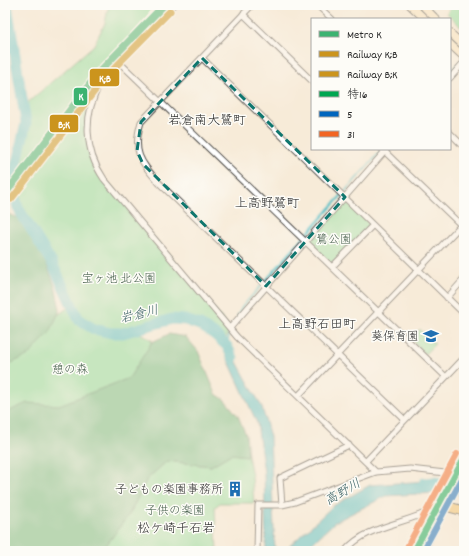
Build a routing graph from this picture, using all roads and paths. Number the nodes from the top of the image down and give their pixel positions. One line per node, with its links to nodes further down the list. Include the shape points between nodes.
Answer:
1 (173, 5): 17 (street)
2 (252, 5): 8 (street)
3 (317, 5): 7 (street)
4 (326, 5): 7 (street)
5 (410, 5): 10 (street)
6 (422, 5): 11 (street)
7 (322, 9): 9 (street)
8 (243, 14): 16 (street); 20 (street)
9 (331, 18)
10 (424, 18)
11 (435, 18)
12 (451, 34): 14 (street)
13 (451, 45): 15 (street)
14 (464, 46)
15 (464, 57)
16 (202, 58): 21 (street); 25 (street)
17 (118, 61): 21 (street); 36 (street, via 101,83 94,101 87,134 91,157 104,179)
18 (464, 62): 19 (street)
19 (451, 77)
20 (311, 80)
21 (160, 101): 28 (street); 32 (street, via 141,122 136,137 137,151 143,164 159,183)
22 (451, 134): 23 (street)
23 (464, 147)
24 (385, 150): 25 (street); 27 (street)
25 (345, 197): 26 (street); 28 (street)
26 (373, 225): 29 (street); 30 (street)
27 (463, 225): 30 (street)
28 (306, 242): 29 (street); 32 (street)
29 (332, 267): 34 (street)
30 (419, 270): 33 (street); 34 (street)
31 (464, 279): 33 (street)
32 (266, 286): 36 (street); 37 (street)
33 (448, 298): 35 (street)
34 (378, 312): 37 (street); 39 (street)
35 (464, 314)
36 (230, 328): 40 (street)
37 (337, 355): 40 (street); 41 (street)
38 (464, 358): 39 (street)
39 (446, 377): 41 (street)
40 (298, 396): 42 (street)
41 (405, 420): 44 (street)
42 (349, 445): 44 (street); 49 (street, via 280,478)
43 (464, 458): 47 (street)
44 (366, 461): 46 (street)
45 (464, 471): 47 (street)
46 (376, 472): 47 (street, via 410,469); 49 (street)
47 (454, 478): 48 (street)
48 (442, 504): 50 (highway); 52 (street, via 366,534); 53 (highway); 54 (highway)
49 (282, 505): 51 (street, via 258,505)
50 (464, 511)
51 (257, 551)
52 (345, 551)
53 (414, 551)
54 (422, 551)

